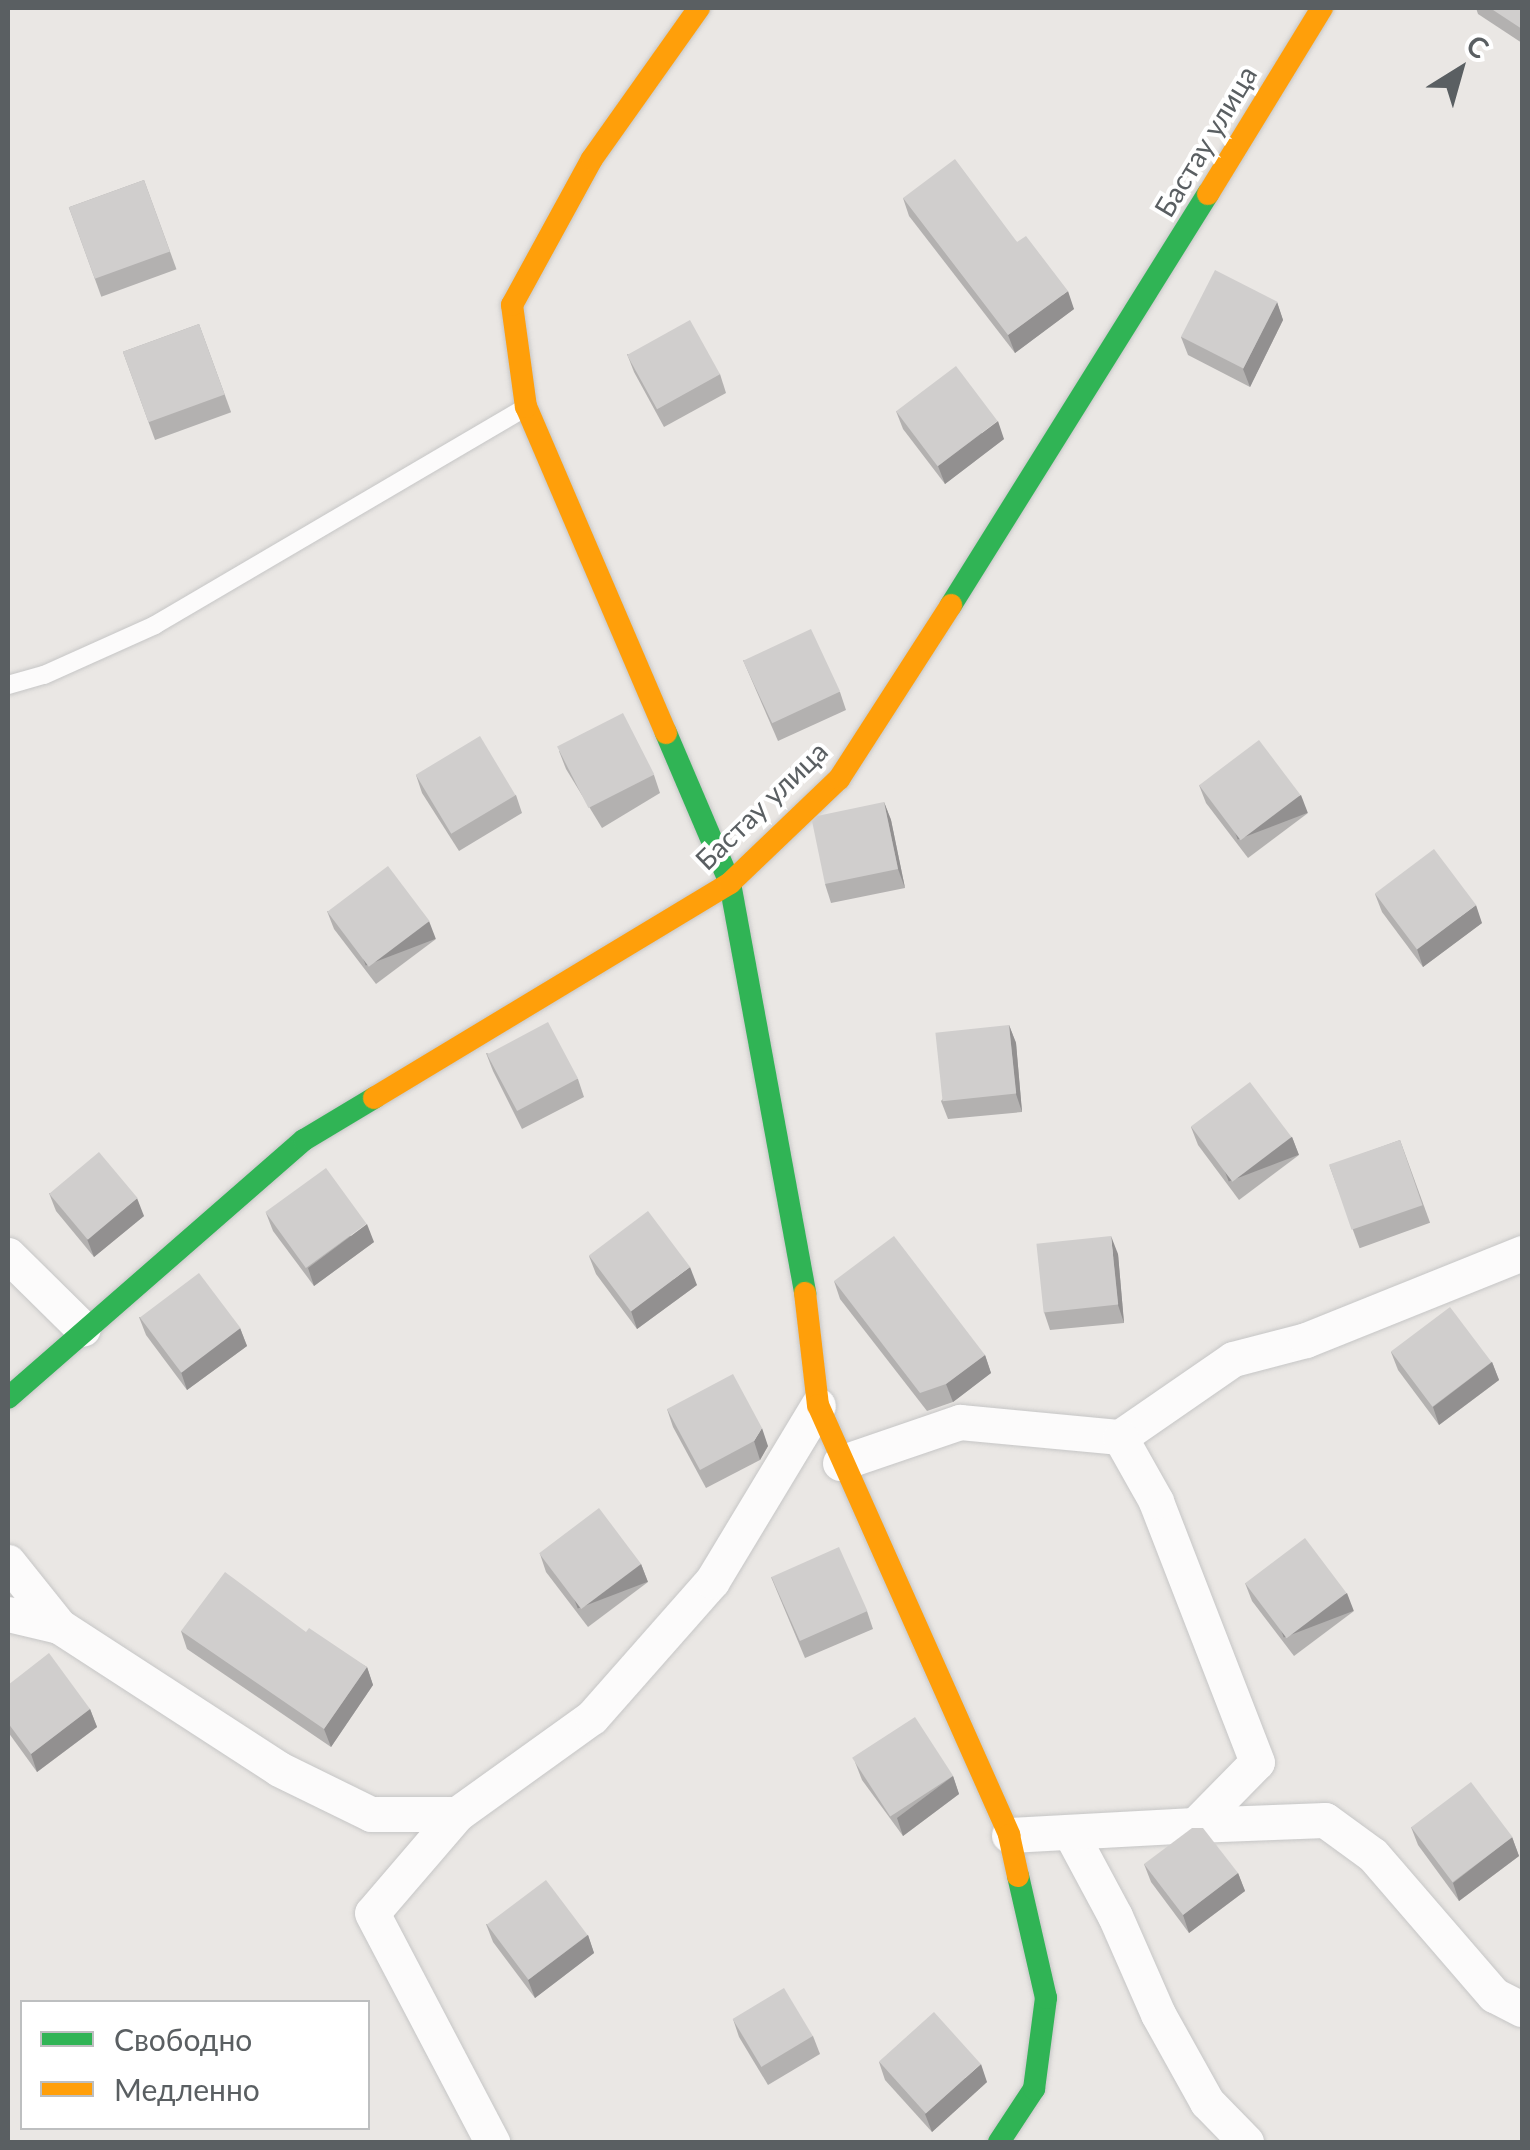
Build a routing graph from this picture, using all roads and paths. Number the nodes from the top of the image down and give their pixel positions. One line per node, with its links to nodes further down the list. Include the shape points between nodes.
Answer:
1 (699, 8): 3 (street, via 592,159 512,306)
2 (1322, 8): 5 (street, Бастау улица, via 839,780)
3 (526, 408): 4 (lane, via 155,625); 5 (street)
4 (8, 685)
5 (730, 883): 8 (street, Бастау улица, via 304,1140); 10 (street)
6 (1522, 1253): 11 (street, via 1306,1340 1234,1359)
7 (8, 1255): 8 (street)
8 (84, 1329): 9 (street, Бастау улица)
9 (8, 1398)
10 (818, 1405): 12 (street); 16 (street, via 712,1581 592,1717)
11 (1120, 1437): 12 (street, via 960,1422); 17 (street, via 1156,1501 1257,1762)
12 (840, 1463): 19 (street)
13 (8, 1562): 15 (street)
14 (8, 1614): 15 (street)
15 (59, 1626): 16 (street, via 279,1769 371,1814)
16 (457, 1814): 21 (street, via 372,1914)
17 (1195, 1825): 18 (street); 20 (street, via 1325,1820 1372,1855 1494,1995)
18 (1071, 1834): 19 (street); 23 (street, via 1207,2102)
19 (1009, 1836): 22 (street, via 1046,1998 1034,2089)
20 (1522, 2009)
21 (492, 2142)
22 (999, 2142)
23 (1246, 2142)

